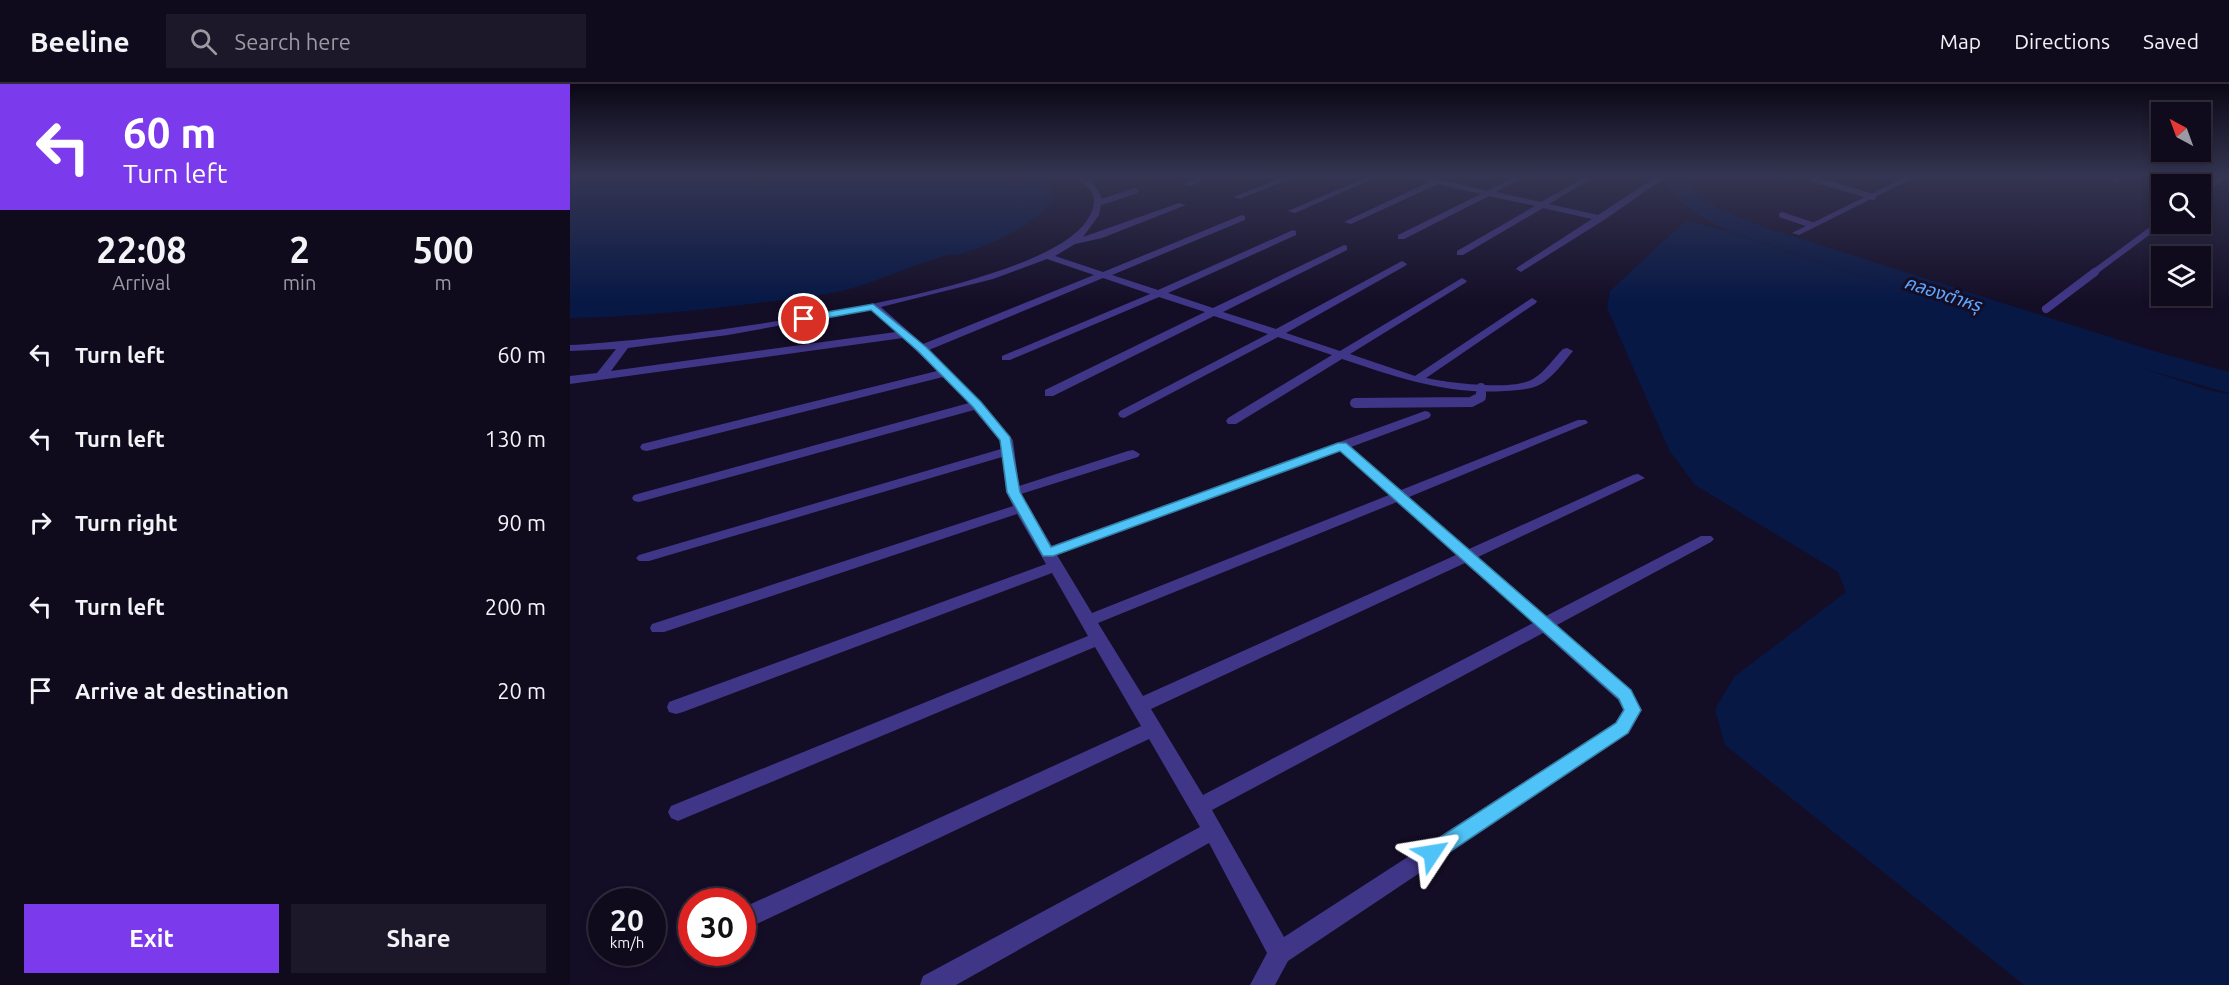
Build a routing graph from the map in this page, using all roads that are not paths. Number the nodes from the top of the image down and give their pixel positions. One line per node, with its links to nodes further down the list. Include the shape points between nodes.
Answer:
1 (1092, 219): 16 (street)
2 (1144, 219): 16 (street)
3 (1239, 219): 22 (street)
4 (1355, 219): 10 (street)
5 (1436, 219): 15 (street)
6 (1517, 219): 18 (street)
7 (1599, 219): 21 (street)
8 (1794, 219): 11 (lane)
9 (1825, 219): 11 (street)
10 (1348, 222)
11 (1812, 225): 14 (street)
12 (2151, 230): 27 (lane)
13 (1293, 233): 24 (street)
14 (1796, 233)
15 (1401, 237)
16 (1071, 242): 19 (street)
17 (1344, 248): 28 (street)
18 (1460, 252)
19 (1047, 256): 22 (street); 26 (street, via 964,284)
20 (1402, 264): 30 (street)
21 (1521, 269)
22 (1104, 275): 24 (street); 33 (street)
23 (1462, 281): 35 (street)
24 (1158, 294): 28 (street); 36 (street)
25 (1532, 301): 40 (street)
26 (873, 306): 29 (street); 31 (street, via 680,340)
27 (2046, 309)
28 (1211, 312): 30 (street); 42 (street)
29 (905, 334): 33 (street); 38 (street)
30 (1276, 334): 35 (street); 45 (street)
31 (624, 345): 32 (street); 38 (street)
32 (570, 348)
33 (922, 349): 37 (street)
34 (1567, 351): 41 (street, via 1540,380 1530,385)
35 (1342, 355): 40 (street); 47 (street)
36 (1006, 358)
37 (943, 373): 44 (street); 50 (street)
38 (601, 376): 39 (street)
39 (570, 380)
40 (1416, 380): 41 (street, via 1461,388)
41 (1481, 387): 43 (lane, via 1481,397 1471,402)
42 (1049, 393)
43 (1355, 403)
44 (977, 405): 51 (street, via 1006,440); 55 (street)
45 (1124, 414)
46 (1425, 415): 49 (street)
47 (1232, 421)
48 (1582, 423): 54 (street)
49 (1342, 446): 54 (street); 60 (street)
50 (647, 447)
51 (1008, 452): 56 (street); 59 (street)
52 (1133, 454): 56 (street)
53 (1638, 478): 58 (street)
54 (1400, 495): 58 (street); 61 (street)
55 (639, 498)
56 (1017, 500): 60 (street); 63 (street)
57 (1706, 539): 62 (street)
58 (1469, 556): 62 (street); 65 (street)
59 (644, 558)
60 (1052, 559): 61 (street); 66 (street)
61 (1088, 621): 64 (street)
62 (1546, 624): 68 (street); 72 (street, via 1625,695 1633,710 1622,728)
63 (658, 628)
64 (1099, 638): 65 (street); 69 (street)
65 (1139, 706): 67 (street)
66 (676, 707)
67 (1153, 729): 68 (street); 71 (street)
68 (1199, 807): 70 (street)
69 (678, 812)
70 (1213, 830): 72 (street); 73 (street)
71 (756, 913)
72 (1281, 953): 74 (street)
73 (932, 985)
74 (1262, 985)

